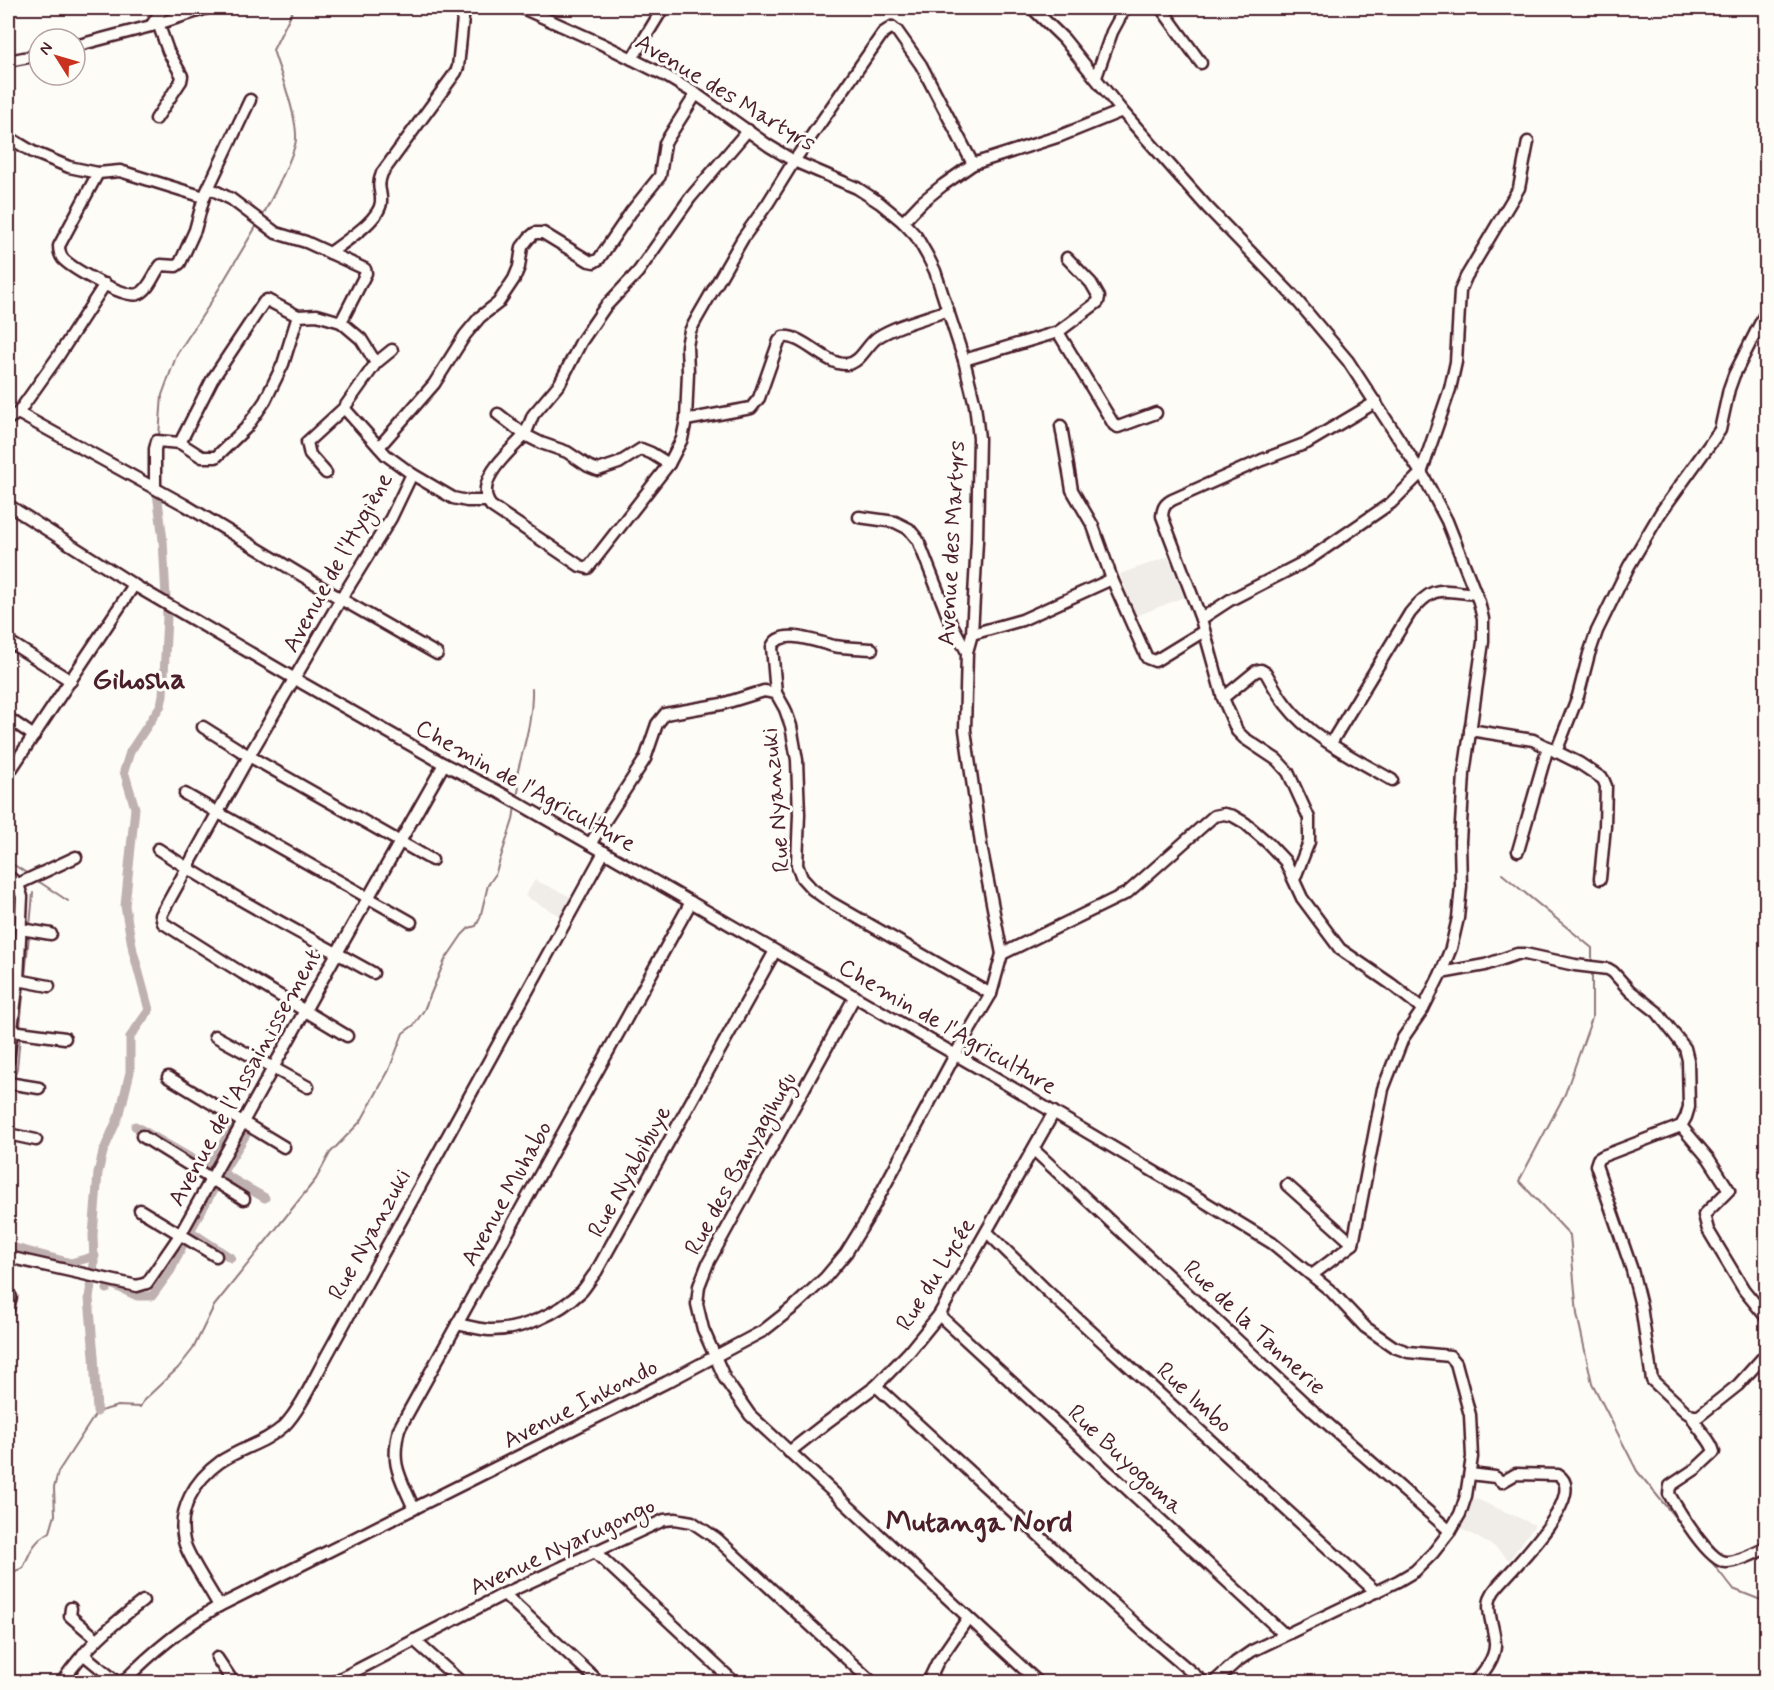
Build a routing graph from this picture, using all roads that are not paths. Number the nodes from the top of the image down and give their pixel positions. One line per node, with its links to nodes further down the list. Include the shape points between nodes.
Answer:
1 (147, 8): 9 (street)
2 (207, 8): 9 (street)
3 (464, 8): 28 (street, via 456,72 382,173 381,204 374,216)
4 (522, 8): 12 (street, Avenue des Martyrs)
5 (663, 8): 12 (street)
6 (1032, 8): 15 (street)
7 (1125, 8): 15 (street)
8 (1161, 8): 14 (street)
9 (157, 18): 10 (street); 19 (street, via 182,76)
10 (87, 42)
11 (27, 57): 13 (street)
12 (632, 59): 16 (street, Avenue des Martyrs)
13 (8, 61)
14 (1201, 63)
15 (1096, 77): 18 (street)
16 (696, 94): 20 (street, Avenue des Martyrs); 49 (street, Avenue de l'Hygiène, via 665,143 660,176 599,259 590,261 543,233 529,238 522,247 514,279 498,303 465,335 434,384)
17 (250, 100): 26 (street)
18 (1122, 111): 24 (street); 39 (street, via 1317,322)
19 (156, 119)
20 (748, 130): 23 (street, Avenue des Martyrs); 47 (street, via 690,198 638,272 605,307)
21 (8, 137): 25 (street, via 49,159)
22 (1528, 142): 52 (street, via 1519,188 1460,291 1456,362)
23 (794, 161): 24 (street, via 883,33 892,27 921,65); 27 (street, Avenue des Martyrs, via 857,188); 45 (street, via 739,244 690,331)
24 (973, 164): 27 (street, via 922,202)
25 (98, 173): 26 (street, via 120,171); 30 (street, via 59,246 65,261)
26 (207, 193): 28 (street, via 231,199 276,233); 30 (street, via 180,263 161,265 142,293 135,296)
27 (903, 222): 31 (street, Avenue des Martyrs, via 927,255)
28 (330, 253): 34 (street, via 365,269 366,273)
29 (1067, 258): 35 (street, via 1099,297 1093,307)
30 (105, 284): 41 (street)
31 (948, 310): 37 (street, Avenue des Martyrs); 45 (street, via 879,336 849,364 840,364 783,337 759,398 751,408)
32 (1767, 312): 78 (street, via 1734,375 1720,430 1661,512 1597,631 1578,696)
33 (298, 316): 34 (street, via 317,315); 48 (street, via 270,301 264,302 212,380); 48 (street, via 276,382 246,428 216,457 202,457)
34 (341, 322): 38 (street, via 361,339)
35 (1058, 332): 37 (street); 42 (street, via 1114,425 1118,427)
36 (392, 350): 38 (street)
37 (964, 360): 64 (street, Avenue des Martyrs, via 979,438)
38 (376, 363): 40 (street)
39 (1376, 402): 52 (street); 62 (street, via 1307,443 1166,504 1162,516)
40 (344, 408): 49 (street); 51 (street, via 307,442 310,455)
41 (18, 413): 44 (street); 54 (street)
42 (1156, 413)
43 (498, 414): 47 (street)
44 (8, 419)
45 (686, 420): 50 (street, via 682,439)
46 (1061, 426): 58 (street, via 1072,490 1093,526)
47 (525, 435): 50 (street, via 598,470 619,463 640,449); 55 (street, via 491,473 486,483)
48 (180, 443): 54 (street, via 157,441)
49 (379, 447): 53 (street, Avenue de l'Hygiène)
50 (669, 464): 55 (street, via 588,568)
51 (326, 473)
52 (1421, 473): 60 (street, via 1447,521); 62 (street, via 1391,503 1308,560)
53 (412, 474): 55 (street, via 453,498); 61 (street, Avenue de l'Hygiène, via 391,518)
54 (155, 488): 61 (street)
55 (487, 501)
56 (8, 505): 59 (street, Chemin de l'Agriculture)
57 (859, 517): 67 (street, via 895,522 909,529 918,540 949,619)
58 (1112, 579): 63 (street, via 1151,661); 64 (street, via 1022,620)
59 (134, 585): 69 (street, Chemin de l'Agriculture); 70 (street)
60 (1476, 594): 75 (street, via 1483,619 1483,642); 77 (street, via 1439,591 1423,597)
61 (341, 599): 68 (street); 69 (street, Avenue de l'Hygiène)
62 (1201, 619): 63 (street)
63 (1204, 631): 72 (street)
64 (972, 634): 67 (street, Avenue des Martyrs)
65 (8, 641): 70 (street)
66 (873, 649): 71 (street, via 836,646 806,637 779,639 772,647)
67 (967, 652): 104 (street, Avenue des Martyrs, via 964,730)
68 (437, 654)
69 (295, 679): 79 (street, Avenue de l'Hygiène); 80 (street, Chemin de l'Agriculture)
70 (71, 681): 76 (street)
71 (776, 693): 86 (street, Rue Nyanzuki, via 764,691 722,704 665,714 657,724 645,759); 109 (street, Rue Nyanzuki, via 791,726 797,760 797,865 802,878 830,902)
72 (1223, 698): 77 (street, via 1261,670 1286,706); 95 (street, via 1237,731 1288,772 1309,818 1309,842)
73 (8, 718): 76 (street)
74 (203, 727): 79 (street)
75 (1470, 730): 78 (street, via 1533,740); 105 (street, via 1464,774 1458,918)
76 (34, 736): 81 (street)
77 (1331, 743): 82 (street)
78 (1552, 749): 88 (street); 94 (street, via 1596,773 1606,786)
79 (249, 756): 84 (street, Avenue de l'Hygiène); 85 (street)
80 (444, 764): 85 (street, Avenue de l'Assainissement); 86 (street, Chemin de l'Agriculture)
81 (8, 774)
82 (1392, 780)
83 (185, 794): 84 (street)
84 (218, 814): 92 (street, Avenue de l'Hygiène); 97 (street)
85 (401, 843): 91 (street); 97 (street, Avenue de l'Assainissement)
86 (590, 844): 89 (street, Chemin de l'Agriculture)
87 (158, 849): 92 (street)
88 (1518, 851)
89 (604, 852): 98 (street, Chemin de l'Agriculture); 160 (street, Rue Nyanzuki, via 294,1412 267,1439 221,1462 196,1484 187,1502 184,1541)
90 (76, 857): 96 (street)
91 (432, 860)
92 (188, 869): 103 (street); 112 (street, Avenue de l'Hygiène, via 161,915 163,923)
93 (8, 876): 96 (street)
94 (1600, 879)
95 (1294, 880): 104 (street, via 1285,861 1245,823 1233,816 1214,816 1127,893); 111 (street, via 1314,916 1340,949)
96 (18, 884): 100 (street, via 22,897)
97 (369, 898): 99 (street); 103 (street, Avenue de l'Assainissement)
98 (691, 903): 102 (street, Chemin de l'Agriculture); 146 (street, Avenue Muhabo)
99 (411, 922)
100 (21, 929): 101 (street); 107 (street)
101 (51, 934)
102 (775, 951): 110 (street, Chemin de l'Agriculture); 146 (street, Rue Nyabibuye, via 583,1290 564,1305 516,1326 489,1330)
103 (337, 953): 106 (street); 112 (street, Avenue de l'Assainissement)
104 (1002, 954): 109 (street, Avenue des Martyrs)
105 (1441, 973): 111 (street); 126 (street, via 1517,954 1613,972 1658,1012 1685,1048 1689,1107)
106 (373, 974)
107 (18, 980): 108 (street); 113 (street)
108 (49, 986)
109 (991, 994): 117 (street, Avenue des Martyrs)
110 (855, 996): 117 (street, Chemin de l'Agriculture); 148 (street, Rue des Banyagihugu, via 702,1278 696,1304)
111 (1422, 1009): 138 (street, via 1403,1038 1383,1089)
112 (306, 1011): 115 (street, Avenue de l'Hygiène); 119 (street, Avenue de l'Assainissement)
113 (12, 1031): 116 (street); 118 (street)
114 (215, 1036): 119 (street)
115 (347, 1036)
116 (65, 1038)
117 (955, 1055): 124 (street, Chemin de l'Agriculture); 148 (street, Avenue Inkondo, via 846,1253 825,1278 764,1331)
118 (8, 1061)
119 (273, 1069): 122 (street); 125 (street, Avenue de l'Assainissement)
120 (168, 1077): 125 (street)
121 (8, 1083): 123 (street)
122 (308, 1087)
123 (39, 1088)
124 (1054, 1112): 131 (street, Rue du Lycée); 141 (street, Chemin de l'Agriculture, via 1272,1243)
125 (244, 1123): 130 (street); 132 (street, Avenue de l'Assainissement)
126 (1680, 1126): 145 (street, via 1729,1190 1704,1215 1708,1230 1744,1290); 150 (street, via 1598,1158 1596,1165 1632,1270 1652,1380)
127 (8, 1134): 129 (street)
128 (142, 1136): 132 (street)
129 (36, 1140)
130 (284, 1147)
131 (1034, 1150): 136 (street, Rue du Lycée); 154 (street, Rue de la Tannerie, via 1313,1412)
132 (212, 1179): 134 (street); 137 (street, Avenue de l'Assainissement)
133 (1287, 1185): 138 (street)
134 (244, 1199)
135 (140, 1210): 137 (street)
136 (987, 1232): 144 (street, Rue du Lycée); 157 (street, Rue Imbo)
137 (180, 1235): 139 (street); 140 (street, Avenue de l'Assainissement, via 152,1278 137,1286)
138 (1353, 1244): 141 (street)
139 (216, 1256)
140 (8, 1257)
141 (1312, 1275): 152 (street, Chemin de l'Agriculture, via 1365,1327 1394,1347 1408,1352 1445,1354 1454,1359 1470,1415)
142 (11, 1297): 143 (street)
143 (8, 1309)
144 (939, 1315): 149 (street, Rue du Lycée); 163 (street, Rue Buyogoma)
145 (1767, 1317)
146 (457, 1324): 153 (street, Avenue Muhabo, via 399,1429 396,1468)
147 (1767, 1354): 150 (street, via 1719,1401 1699,1416)
148 (714, 1357): 151 (street, Rue des Banyagihugu, via 745,1409); 153 (street, Avenue Inkondo)
149 (876, 1386): 151 (street, Rue du Lycée); 179 (street)
150 (1692, 1416): 155 (street, via 1714,1452 1670,1486 1669,1494 1706,1548 1720,1560 1734,1560)
151 (789, 1452): 162 (street, Rue des Banyagihugu)
152 (1470, 1474): 154 (street, Chemin de l'Agriculture, via 1460,1514); 181 (street, via 1495,1477 1502,1482 1516,1474 1558,1475 1565,1482 1561,1504 1548,1528 1490,1595 1493,1656)
153 (414, 1509): 160 (street, Avenue Inkondo)
154 (1450, 1531): 157 (street, Chemin de l'Agriculture, via 1415,1570)
155 (1767, 1548)
156 (594, 1551): 158 (street, Avenue Nyarugongo); 175 (street); 176 (street, Avenue Nyarugongo, via 664,1520 692,1522 730,1551)
157 (1376, 1592): 163 (street, Chemin de l'Agriculture)
158 (504, 1594): 165 (street, Avenue Nyarugongo); 174 (street)
159 (142, 1601): 164 (street)
160 (219, 1606): 170 (street, Avenue Inkondo, via 176,1634)
161 (71, 1608): 164 (street, via 70,1616)
162 (968, 1618): 177 (street); 178 (street, Rue des Banyagihugu)
163 (1284, 1634): 180 (street, Chemin de l'Agriculture, via 1236,1662)
164 (97, 1639): 166 (street)
165 (414, 1640): 172 (street, Avenue Nyarugongo); 173 (street)
166 (82, 1654): 168 (street); 169 (street)
167 (217, 1658): 171 (street)
168 (62, 1683)
169 (117, 1683)
170 (123, 1683)
171 (233, 1683)
172 (334, 1683)
173 (461, 1683)
174 (599, 1683)
175 (734, 1683)
176 (872, 1683)
177 (928, 1683)
178 (1038, 1683)
179 (1203, 1683)
180 (1214, 1683)
181 (1474, 1683)

